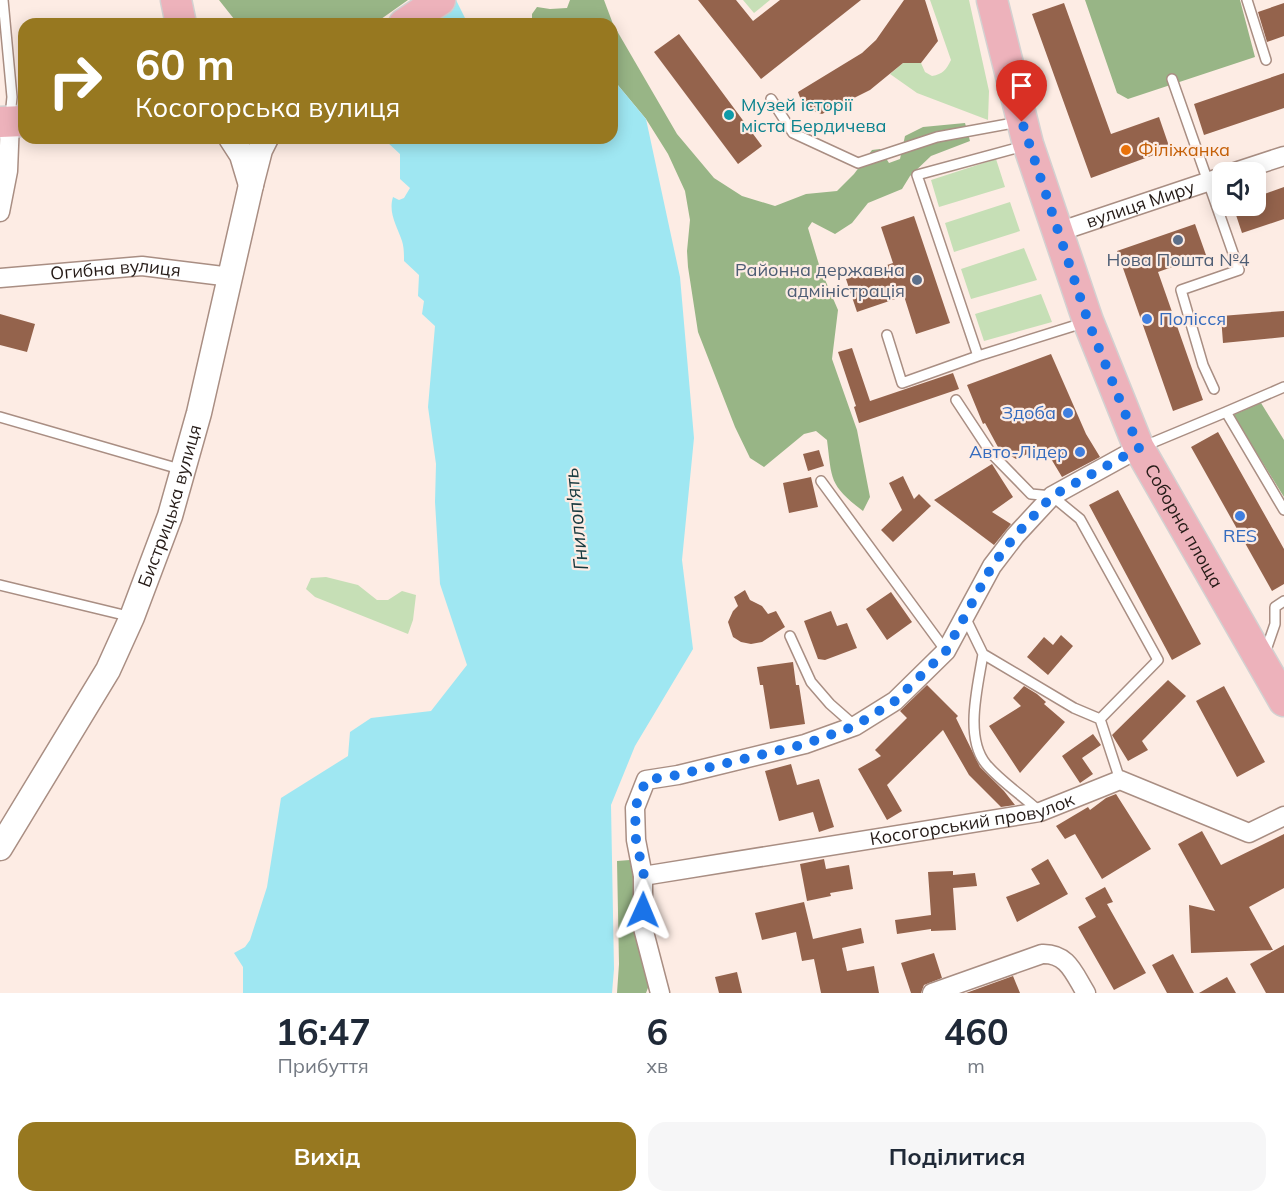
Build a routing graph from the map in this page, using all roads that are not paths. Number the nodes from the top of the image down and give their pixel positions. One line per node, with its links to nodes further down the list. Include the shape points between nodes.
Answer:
1 (3, 0): 11 (lane)
2 (176, 0): 6 (main road)
3 (440, 0): 7 (main road)
4 (992, 0): 12 (main road, Соборна площа)
5 (1247, 0): 8 (lane)
6 (180, 18)
7 (413, 18)
8 (1266, 60)
9 (1172, 78): 17 (lane)
10 (771, 99): 12 (lane, via 793,133 858,163 937,137)
11 (11, 121): 20 (street, via 8,171)
12 (1025, 133): 22 (main road, Соборна площа); 27 (lane, via 917,175)
13 (235, 144): 19 (street, Бистрицька вулиця)
14 (263, 144): 19 (street)
15 (1284, 156): 16 (street)
16 (1266, 162)
17 (1212, 172)
18 (1212, 180): 22 (street, вулиця Миру)
19 (251, 185): 23 (street, Бистрицька вулиця)
20 (0, 212)
21 (1225, 216): 29 (lane, via 1239,270 1181,290)
22 (1058, 232): 25 (main road, Соборна площа)
23 (231, 277): 24 (street, Огибна вулиця, via 142,266); 34 (street, Бистрицька вулиця)
24 (0, 278)
25 (1088, 321): 27 (lane); 33 (main road, Соборна площа)
26 (887, 335): 27 (lane, via 902,383)
27 (978, 356)
28 (1284, 387): 31 (lane)
29 (1214, 389)
30 (956, 400): 36 (lane, via 991,453 1031,494)
31 (1226, 412): 33 (lane); 37 (lane)
32 (0, 417): 34 (lane)
33 (1139, 448): 36 (street); 45 (main road, Соборна площа)
34 (183, 470): 40 (street, Бистрицька вулиця)
35 (821, 481): 43 (lane)
36 (1052, 496): 41 (street, via 992,566); 47 (lane, via 1080,519 1158,660)
37 (1284, 510)
38 (0, 585): 40 (lane)
39 (1284, 601): 45 (lane, via 1275,607 1275,624)
40 (132, 617): 52 (street, Бистрицька вулиця, via 108,670)
41 (965, 617): 43 (street); 44 (lane)
42 (790, 636): 48 (lane, via 811,682)
43 (946, 651): 48 (street, via 895,701)
44 (983, 654): 47 (lane); 50 (lane, via 973,717 978,747 986,763)
45 (1262, 661): 46 (main road, Соборна площа)
46 (1284, 701)
47 (1100, 720): 49 (lane)
48 (855, 726): 53 (street, via 805,744 646,780 635,808 636,840)
49 (1120, 780): 50 (street, Косогорський провулок); 51 (street, via 1249,833)
50 (1040, 813): 53 (street, Косогорський провулок)
51 (1284, 816)
52 (1, 844)
53 (644, 876): 54 (street, via 643,928)
54 (660, 993)
55 (932, 993): 56 (street, via 1054,953 1064,959)
56 (1086, 993)

